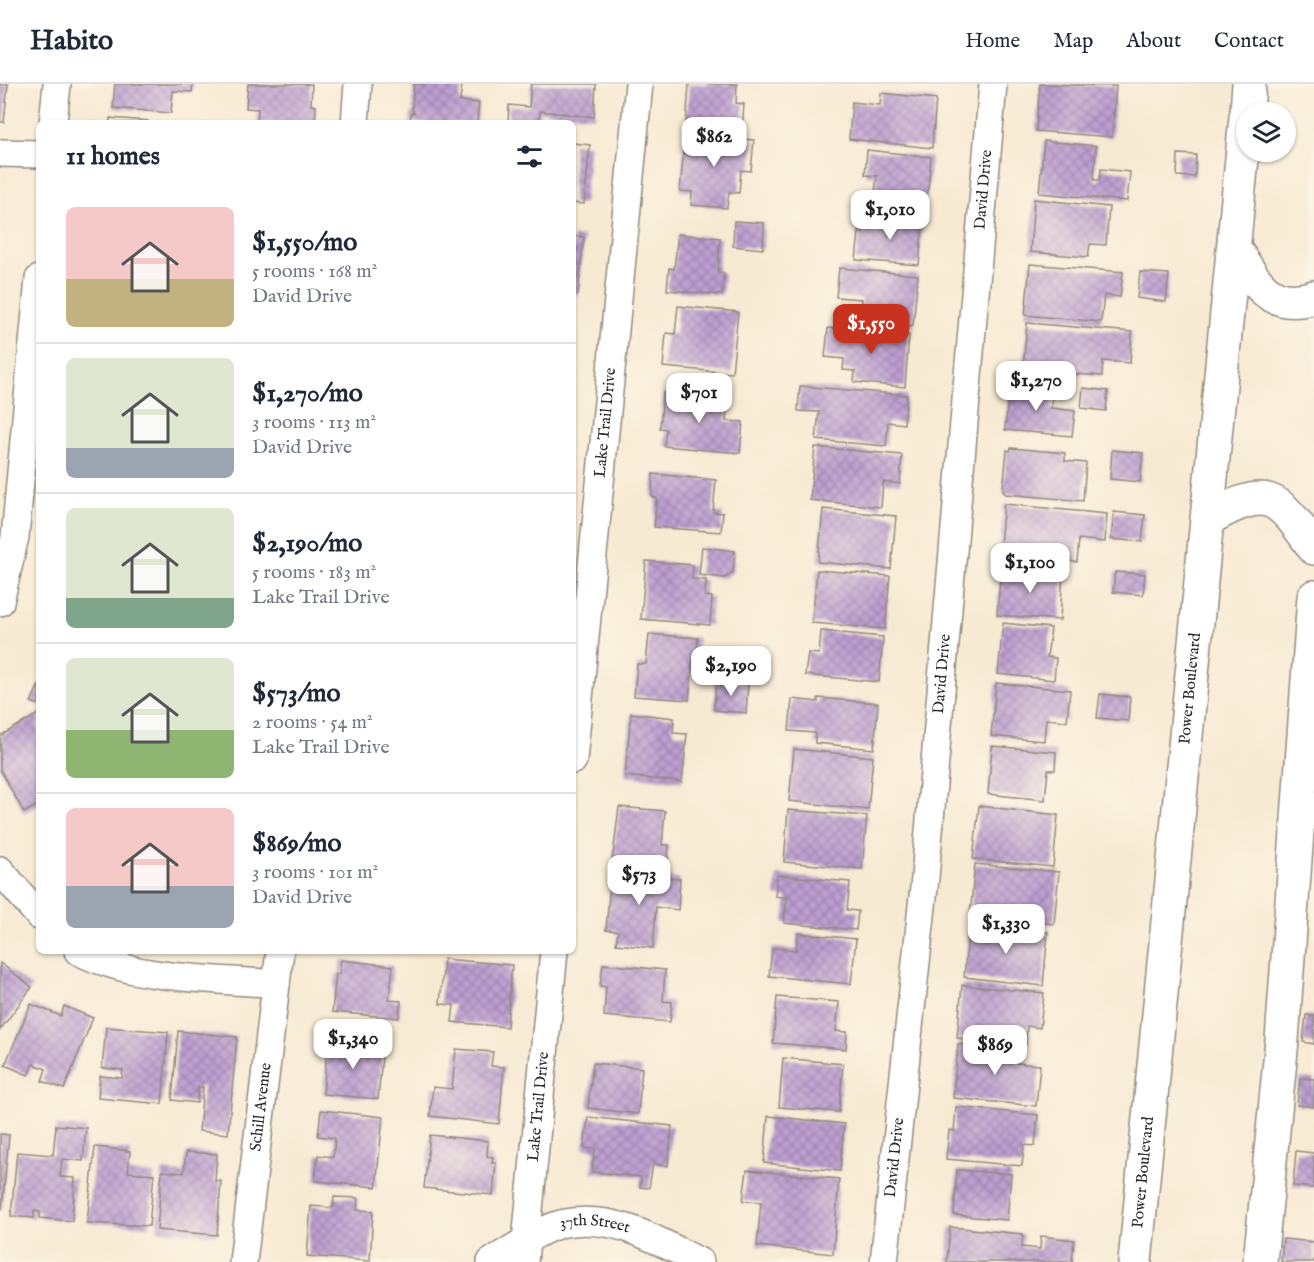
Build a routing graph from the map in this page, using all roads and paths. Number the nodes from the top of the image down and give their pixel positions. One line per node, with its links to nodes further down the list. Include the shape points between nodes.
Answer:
1 (57, 84): 7 (street)
2 (358, 84): 8 (street)
3 (639, 84): 19 (street, Lake Trail Drive)
4 (993, 84): 30 (street, David Drive, via 925,878)
5 (1249, 84): 6 (street, Power Boulevard)
6 (1248, 102)
7 (53, 120)
8 (355, 120)
9 (0, 153): 10 (street)
10 (36, 154)
11 (1243, 162): 12 (street, Power Boulevard)
12 (1235, 250): 13 (street, via 1258,285 1272,296 1287,301); 15 (street, Power Boulevard)
13 (1314, 297)
14 (36, 311): 18 (street, via 15,537)
15 (1208, 519): 16 (street, via 1251,498 1268,500 1284,509); 31 (street, Power Boulevard)
16 (1314, 548)
17 (1314, 597): 32 (street, via 1282,1040)
18 (0, 602)
19 (576, 729)
20 (0, 870): 21 (street)
21 (36, 912)
22 (84, 954): 25 (street, via 101,963 166,975)
23 (280, 954): 25 (street, Schill Avenue)
24 (554, 954): 26 (street, Lake Trail Drive)
25 (276, 984): 27 (street, Schill Avenue)
26 (525, 1252): 28 (street, 37th Street); 29 (street, 37th Street, via 563,1223 605,1221 630,1227)
27 (243, 1262)
28 (491, 1262)
29 (700, 1262)
30 (884, 1262)
31 (1135, 1262)
32 (1260, 1262)

